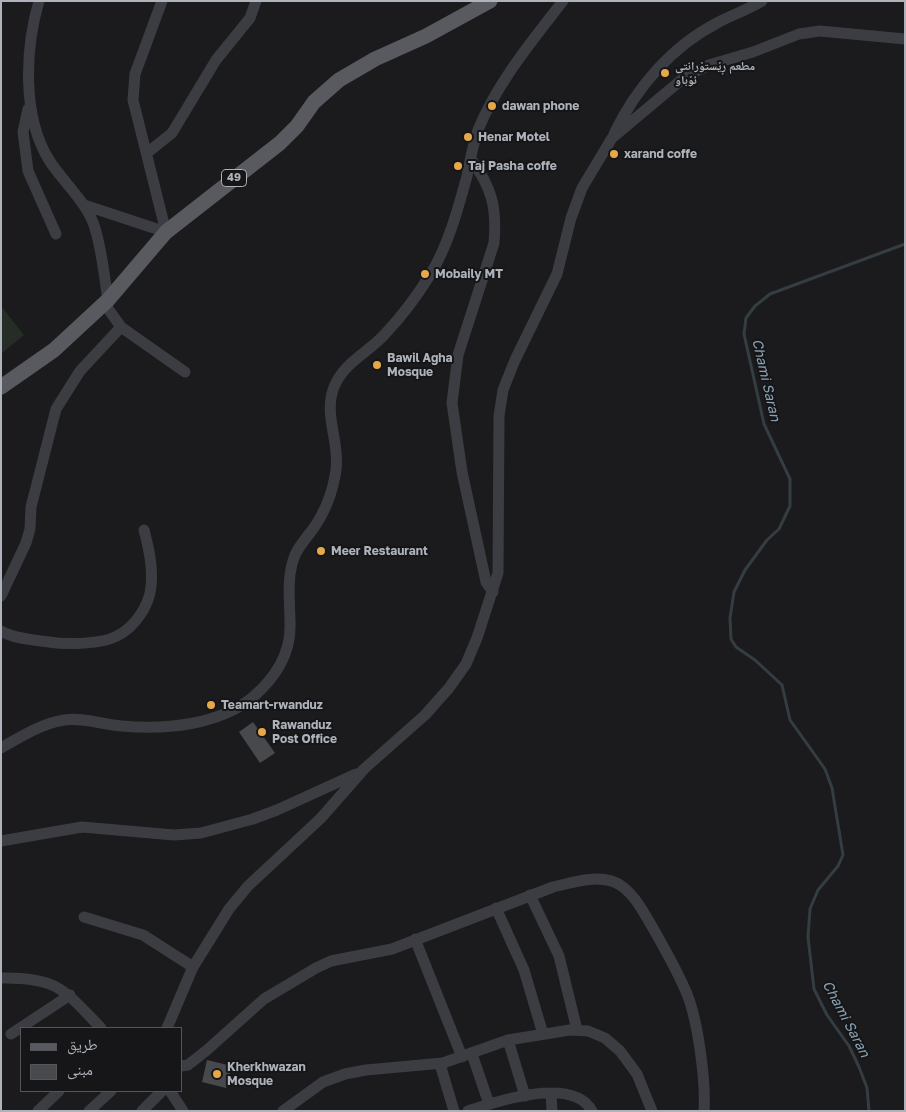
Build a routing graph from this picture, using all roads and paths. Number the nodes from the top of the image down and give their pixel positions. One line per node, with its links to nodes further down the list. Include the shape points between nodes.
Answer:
1 (39, 1): 8 (street, via 34,20)
2 (162, 1): 10 (street, via 135,74 135,114)
3 (256, 1): 10 (street, via 250,18 216,60 172,133)
4 (490, 1): 13 (main road, 49, via 339,80 314,102 280,143)
5 (563, 1): 11 (street, via 498,93 478,131)
6 (762, 1): 9 (street, via 716,24 667,61 641,87)
7 (905, 40): 9 (street, via 820,31 799,34 686,76)
8 (29, 105): 12 (street, via 48,158); 14 (street, via 23,132 28,171)
9 (612, 138): 20 (street, via 582,188 557,274 503,390 499,416 500,544)
10 (147, 153): 13 (street)
11 (471, 159): 20 (street, via 488,187 495,225 494,243 458,355 452,403 462,472 486,582); 23 (street, via 450,233 431,274 383,336 346,368 334,387 328,404 337,456 336,472 326,506 295,555 290,578 288,641 277,672 254,696 232,711 203,722 122,726 64,720)
12 (84, 205): 13 (street); 15 (street, via 94,225)
13 (166, 232): 15 (main road, 49)
14 (56, 234)
15 (106, 302): 16 (street); 18 (main road, 49, via 54,350)
16 (121, 327): 17 (street); 21 (street, via 80,370 56,409 31,507 26,543)
17 (185, 372)
18 (1, 388)
19 (144, 530): 22 (street, via 152,561 151,588 146,605 136,620 117,636 77,644)
20 (494, 592): 24 (street, via 466,664 449,688 425,715)
21 (1, 596)
22 (1, 631)
23 (1, 748)
24 (364, 769): 25 (street); 26 (street)
25 (308, 796): 26 (street, via 318,798 322,803); 27 (street, via 253,819 201,833 82,827)
26 (321, 818): 32 (street, via 248,886 229,909)
27 (1, 841)
28 (530, 895): 29 (street); 39 (street, via 559,956); 63 (street, via 578,881 602,879 622,886 639,905 688,996 702,1070)
29 (496, 908): 31 (street); 41 (street, via 524,970)
30 (84, 917): 32 (street, via 143,935)
31 (415, 939): 43 (street); 45 (street, via 392,949 341,958 316,968 264,999 207,1050)
32 (193, 967): 37 (street)
33 (1, 978): 34 (street, via 47,981)
34 (70, 995): 35 (street); 36 (street)
35 (22, 1027)
36 (100, 1027)
37 (167, 1027)
38 (20, 1028): 40 (street)
39 (576, 1030): 41 (street); 62 (street, via 605,1038 620,1051 636,1074)
40 (11, 1034)
41 (543, 1034): 42 (street)
42 (508, 1040): 43 (street); 51 (street)
43 (467, 1056): 44 (street); 52 (street)
44 (440, 1064): 57 (street, via 345,1074 323,1082); 58 (street)
45 (182, 1066)
46 (58, 1092): 53 (street)
47 (110, 1092): 54 (street)
48 (161, 1092): 55 (street)
49 (171, 1092): 56 (street)
50 (551, 1093): 51 (street); 60 (street); 61 (street, via 581,1099)
51 (525, 1096): 52 (street)
52 (489, 1104): 59 (street)
53 (38, 1111)
54 (88, 1111)
55 (142, 1111)
56 (183, 1111)
57 (283, 1111)
58 (454, 1111)
59 (468, 1111)
60 (552, 1111)
61 (592, 1111)
62 (652, 1111)
63 (704, 1111)

